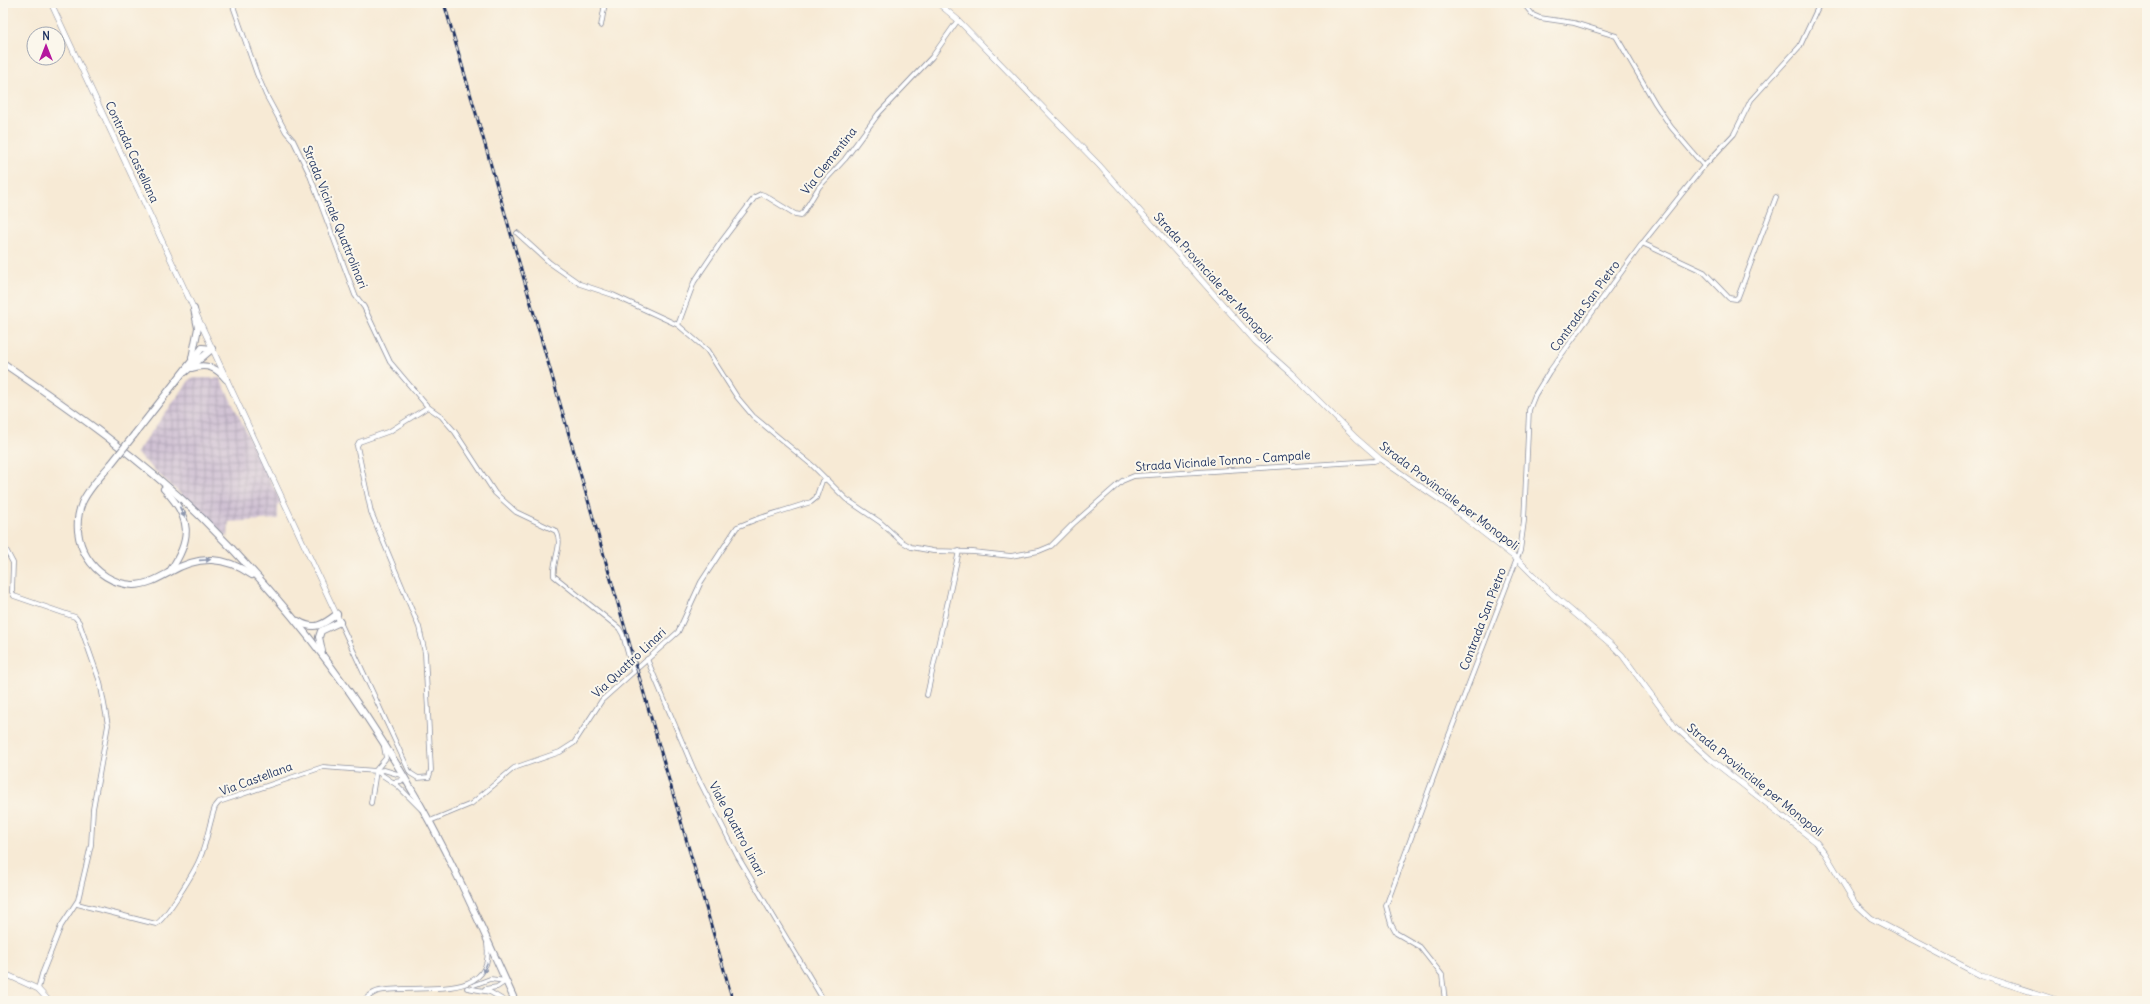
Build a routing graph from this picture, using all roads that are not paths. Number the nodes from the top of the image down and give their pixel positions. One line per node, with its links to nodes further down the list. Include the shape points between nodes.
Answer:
1 (52, 3): 13 (street, Contrada Castellana)
2 (232, 3): 19 (street, Strada Vicinale Quattrolinari, via 263,88 309,173 355,295 364,307 390,362)
3 (605, 3): 8 (street)
4 (938, 3): 7 (street, Strada Provinciale per Monopoli)
5 (1524, 3): 9 (street, via 1533,15 1540,18 1574,23 1616,36 1654,103)
6 (1820, 3): 9 (street, Contrada San Pietro, via 1800,46 1751,100 1734,134)
7 (958, 20): 14 (street, Via Clementina, via 932,57 879,113 819,187 803,214 796,214 761,194 755,198 694,282); 20 (street, Strada Provinciale per Monopoli, via 1099,165 1256,342)
8 (601, 26)
9 (1704, 166): 12 (street, Contrada San Pietro)
10 (1776, 197): 12 (street, via 1736,299 1728,298 1704,272)
11 (517, 233): 14 (street, Strada Vicinale Tonno - Campale, via 573,280)
12 (1642, 243): 25 (street, Contrada San Pietro, via 1549,372 1529,410 1524,521)
13 (194, 309): 15 (street, Contrada Castellana); 17 (main road, via 198,328 196,348)
14 (678, 325): 22 (street, Strada Vicinale Tonno - Campale, via 707,350 747,410)
15 (212, 349): 17 (main road, via 202,348); 18 (street, Contrada Castellana)
16 (3, 363): 21 (main road, via 72,410)
17 (188, 368): 18 (main road, via 210,366 217,369); 26 (main road, bridge, via 86,497 78,514 79,540 85,556 102,575 134,585 157,580)
18 (226, 379): 28 (street, Contrada Castellana)
19 (428, 407): 30 (street, via 390,431 359,442 357,446 371,512 419,627 425,663 431,770 429,776 418,778 410,773); 33 (street, Strada Vicinale Quattrolinari, via 441,416 455,432 484,478 505,504 556,531 559,539 554,576 619,628 624,635)
20 (1380, 459): 24 (street, Strada Vicinale Tonno - Campale, via 1134,476 1103,497 1046,549 1015,556); 25 (street, Strada Provinciale per Monopoli, via 1449,506)
21 (160, 480): 26 (main road, one-way to 26, via 179,505 186,526 186,543); 27 (main road, via 200,516)
22 (828, 480): 24 (street, Strada Vicinale Tonno - Campale, via 843,496 880,522 906,545 933,551); 32 (street, Via Quattro Linari, via 822,481 816,498 810,502 737,528 701,582 678,632)
23 (3, 544): 42 (street, via 13,564 14,596 74,617 79,622 106,707 108,725 93,809 91,845)
24 (960, 551): 34 (street)
25 (1518, 560): 54 (street, Contrada San Pietro, via 1446,743 1386,906 1396,933 1420,947 1442,975); 55 (street, Strada Provinciale per Monopoli, via 1552,594 1622,655 1675,727 1710,759 1816,842 1855,903 1865,913 1982,976)
26 (169, 572): 27 (main road, one-way to 27, via 196,560 220,559 239,566)
27 (262, 582): 29 (main road)
28 (337, 614): 29 (main road, via 321,626 314,627 306,626); 30 (street, Contrada Castellana)
29 (293, 617): 31 (main road)
30 (340, 622): 31 (main road, via 326,628 320,634)
31 (323, 654): 35 (main road)
32 (647, 659): 33 (street, Via Quattro Linari); 53 (street, Viale Quattro Linari, via 694,770 735,852)
33 (633, 672): 41 (street, Via Quattro Linari, via 602,700 569,747 514,768 471,804)
34 (927, 695)
35 (384, 745): 36 (street, via 386,758); 37 (main road)
36 (376, 771): 37 (street, Via Castellana, via 384,770); 38 (street, Via Castellana); 39 (street); 42 (street, Via Castellana, via 329,766 318,768 219,802 215,807 197,866 156,924)
37 (404, 776): 38 (street, via 401,781); 40 (main road)
38 (393, 782): 40 (street, Via Castellana)
39 (371, 803)
40 (425, 812): 41 (main road)
41 (430, 821): 43 (main road)
42 (77, 904): 47 (street, via 61,926)
43 (487, 941): 45 (main road); 46 (street, one-way to 46, via 487,966)
44 (3, 973): 47 (street)
45 (506, 981): 46 (street, via 490,979); 48 (street, via 497,987); 52 (main road)
46 (469, 987): 48 (street); 50 (street, via 452,991 378,991)
47 (38, 989): 49 (street)
48 (482, 989): 51 (street)
49 (49, 1001)
50 (363, 1001)
51 (505, 1001)
52 (515, 1001)
53 (824, 1001)
54 (1445, 1001)
55 (2060, 1001)

